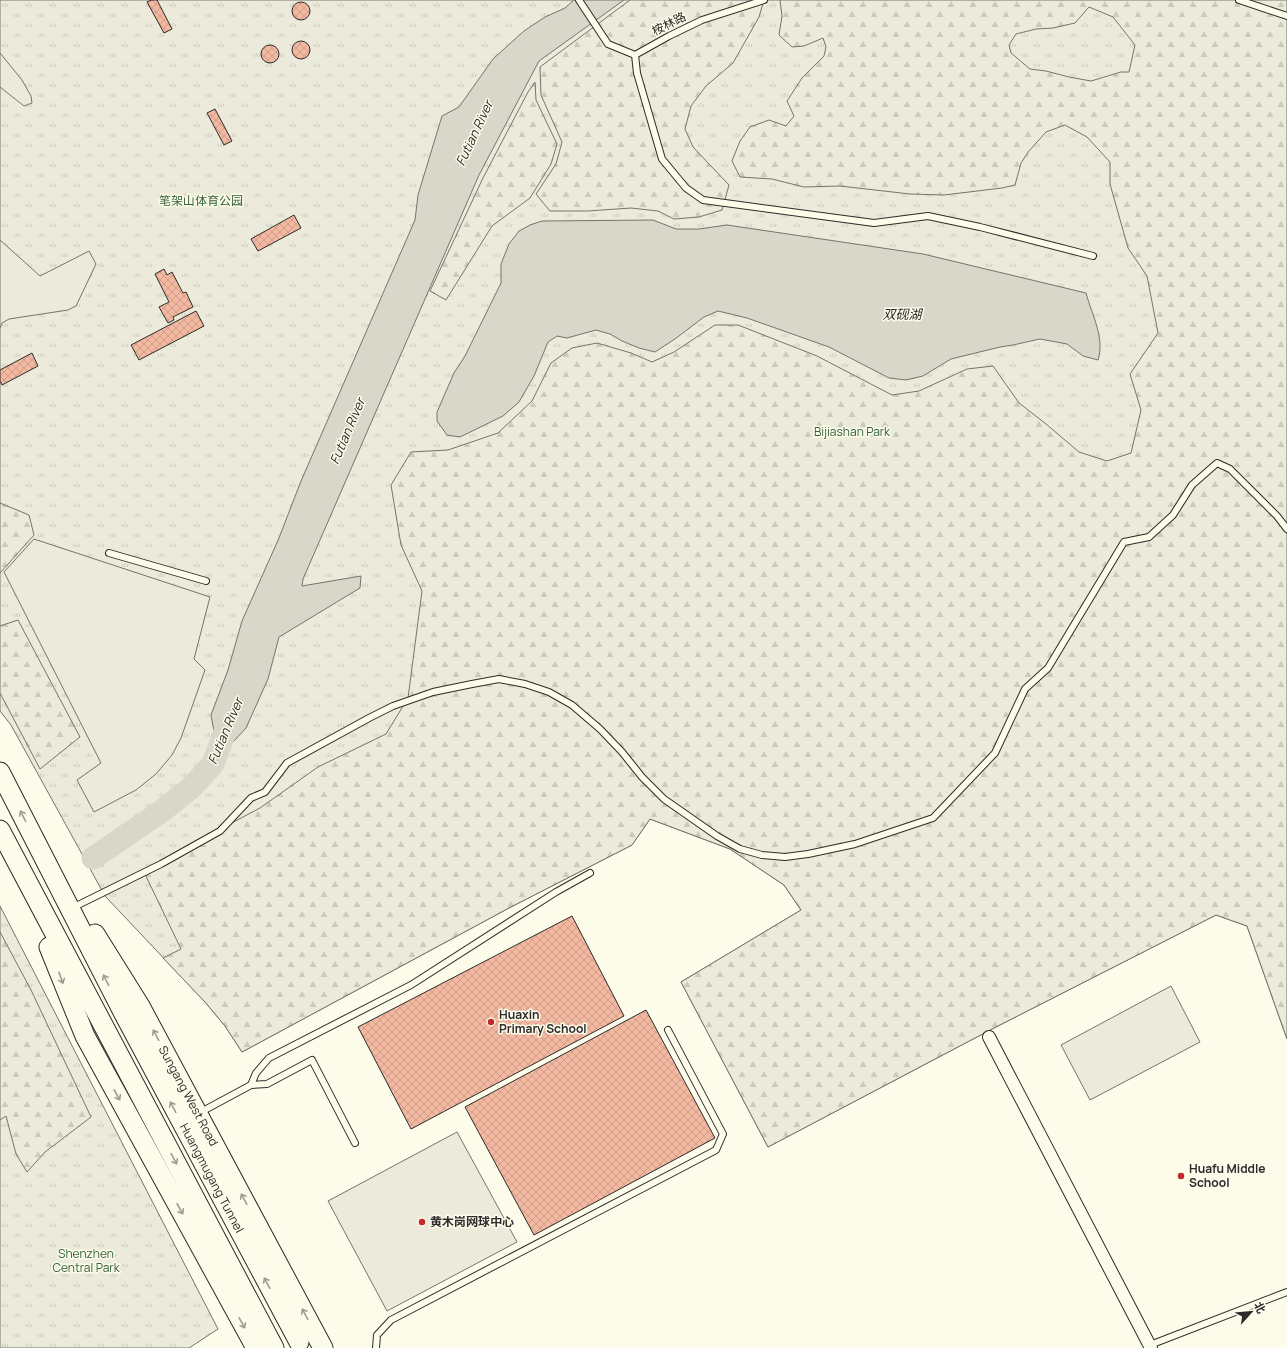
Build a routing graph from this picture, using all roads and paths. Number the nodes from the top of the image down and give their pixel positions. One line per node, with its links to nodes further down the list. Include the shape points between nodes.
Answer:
1 (580, 0): 5 (lane, via 608,44)
2 (764, 0): 5 (lane, 桉林路, via 702,20)
3 (1239, 0): 4 (lane)
4 (1287, 16)
5 (635, 55): 6 (lane, via 637,73 662,159 686,188 703,200 874,223 928,216)
6 (1093, 256)
7 (1287, 529): 15 (lane, via 1230,469 1217,463 1192,485 1173,515 1149,537 1124,542 1048,668 1025,689 995,753 933,818 855,844 785,857 762,856 740,850 664,799 618,747 572,705 549,692 499,679 433,692 393,706 287,762 265,792 251,798 220,831 161,864)
8 (110, 553): 9 (lane)
9 (206, 581)
10 (0, 772): 12 (main road, Sungang West Road, one-way to 10)
11 (0, 830): 13 (main road)
12 (40, 851): 15 (main road, Sungang West Road); 16 (main road, Sungang West Road, one-way to 12)
13 (17, 863): 25 (main road, one-way to 25, via 85,1036); 26 (main road, Huangmugang Tunnel, one-way to 26)
14 (590, 873): 19 (lane, via 411,985 269,1058 256,1073)
15 (76, 906): 20 (main road, Sungang West Road, one-way to 15, via 140,1006)
16 (124, 1014): 23 (main road, Huangmugang Tunnel, one-way to 16)
17 (668, 1030): 28 (lane, via 723,1134 716,1150 391,1320 377,1335)
18 (989, 1037): 24 (street)
19 (251, 1085): 20 (lane); 21 (lane, via 267,1084 312,1060)
20 (198, 1114): 27 (main road, Sungang West Road, one-way to 20)
21 (354, 1143)
22 (1287, 1292): 24 (lane)
23 (299, 1342)
24 (1150, 1346)
25 (256, 1348)
26 (274, 1348)
27 (324, 1348)
28 (376, 1348)

